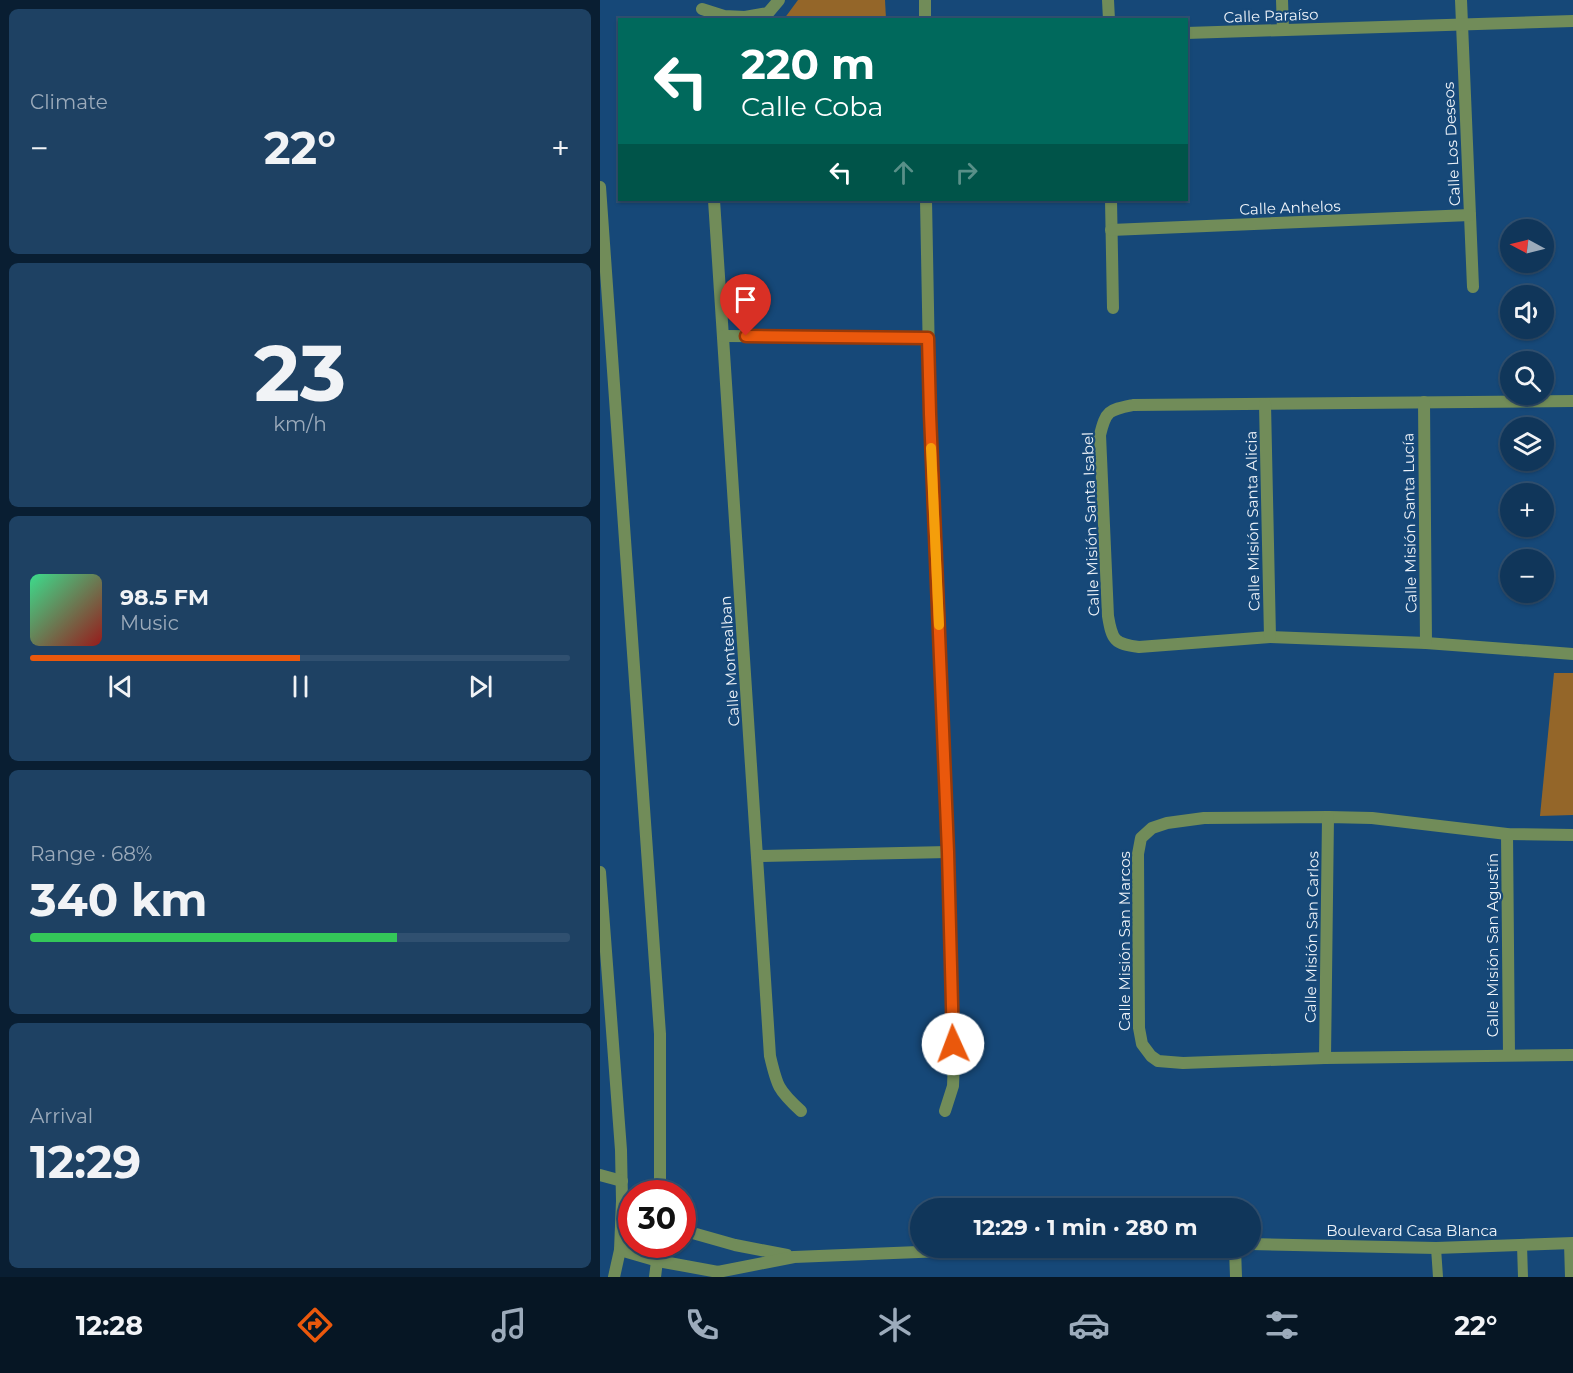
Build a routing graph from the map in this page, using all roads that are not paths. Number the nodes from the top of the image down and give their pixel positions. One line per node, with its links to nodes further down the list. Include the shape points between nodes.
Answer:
1 (779, 0): 7 (street)
2 (925, 0): 8 (street)
3 (1108, 0): 9 (street)
4 (1282, 0): 12 (street)
5 (1461, 0): 11 (street, Calle Los Deseos)
6 (702, 9): 7 (street, via 724,16)
7 (766, 16)
8 (925, 18)
9 (1109, 18)
10 (1573, 21): 11 (street, Calle Paraíso)
11 (1462, 24): 12 (street, Calle Paraíso); 18 (street, Calle Los Deseos)
12 (1283, 30): 13 (street, Calle Paraíso)
13 (1188, 33)
14 (600, 187): 20 (street)
15 (714, 201): 24 (street, Calle Montealban)
16 (926, 201): 25 (street)
17 (1111, 201): 19 (street)
18 (1470, 215): 19 (street, Calle Anhelos); 21 (street, Calle Los Deseos)
19 (1112, 230): 22 (street)
20 (602, 255): 23 (street)
21 (1473, 287)
22 (1113, 308)
23 (605, 312): 46 (street, via 660,1034)
24 (723, 336): 25 (street); 36 (street, Calle Montealban)
25 (928, 338): 35 (street)
26 (1573, 401): 27 (street, Calle Misión Santa Isabel)
27 (1424, 402): 28 (street, Calle Misión Santa Isabel); 30 (street, Calle Misión Santa Lucía)
28 (1265, 404): 29 (street, Calle Misión Santa Alicia); 29 (street, Calle Misión Santa Isabel, via 1133,405 1113,409 1104,417 1100,435 1108,616 1115,639 1123,645 1139,647)
29 (1270, 638): 30 (street, Calle Misión Santa Isabel)
30 (1426, 643): 31 (street, Calle Misión Santa Isabel)
31 (1573, 654)
32 (1328, 817): 33 (street, Calle Misión San Marcos, via 1372,818); 40 (street, Calle Misión San Carlos); 40 (street, Calle Misión San Marcos, via 1204,818 1167,823 1152,828 1141,838 1138,854 1138,1028 1151,1056 1158,1061 1183,1063)
33 (1507, 834): 34 (street, Calle Misión San Marcos); 38 (street, Calle Misión San Agustín)
34 (1573, 835)
35 (948, 852): 36 (street); 42 (street, via 954,1060 953,1086)
36 (757, 856): 41 (street, Calle Montealban, via 770,1056 776,1084)
37 (600, 872): 45 (street)
38 (1509, 1055): 39 (street, Calle Misión San Marcos); 40 (street, Calle Misión San Marcos)
39 (1573, 1055)
40 (1325, 1058)
41 (801, 1111)
42 (945, 1111)
43 (600, 1176): 44 (street)
44 (618, 1180)
45 (622, 1180)
46 (660, 1180)
47 (696, 1234): 53 (street)
48 (1571, 1243): 50 (street, Boulevard Casa Blanca); 64 (lane)
49 (1261, 1244): 51 (street, Boulevard Casa Blanca)
50 (1522, 1245): 51 (street, Boulevard Casa Blanca); 63 (lane)
51 (1436, 1248): 62 (lane)
52 (910, 1252): 53 (street)
53 (794, 1257): 58 (street, via 718,1272)
54 (618, 1258): 59 (street)
55 (648, 1258): 58 (street)
56 (658, 1258): 58 (street)
57 (1235, 1258): 61 (street)
58 (658, 1261): 60 (street)
59 (614, 1277)
60 (655, 1277)
61 (1236, 1277)
62 (1438, 1277)
63 (1523, 1277)
64 (1570, 1277)

